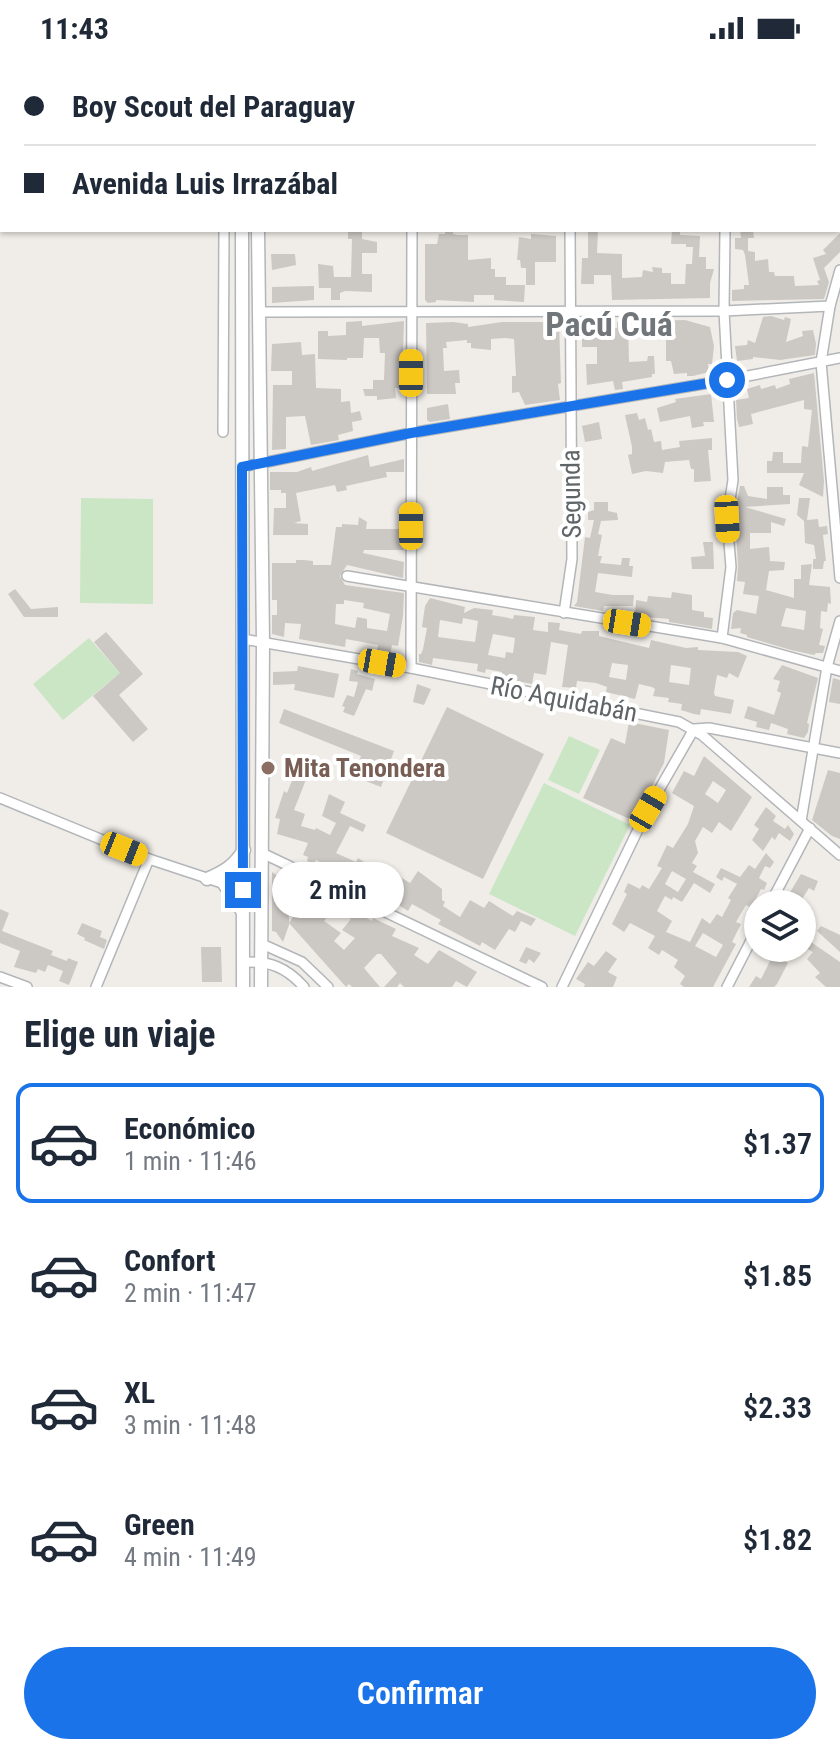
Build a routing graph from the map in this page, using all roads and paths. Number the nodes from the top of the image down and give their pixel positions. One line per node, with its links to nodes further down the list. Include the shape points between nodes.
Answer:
1 (224, 232): 8 (street)
2 (242, 232): 9 (main road)
3 (258, 232): 13 (main road)
4 (412, 232): 14 (street)
5 (570, 232): 11 (street, Segunda)
6 (725, 232): 12 (street)
7 (840, 270): 10 (street)
8 (223, 290): 9 (street); 19 (street)
9 (242, 290): 22 (main road)
10 (830, 306): 12 (street); 16 (street)
11 (571, 311): 12 (street); 14 (street); 18 (street, Segunda)
12 (724, 311): 17 (street)
13 (259, 312): 14 (street); 21 (main road)
14 (412, 313): 20 (street)
15 (840, 358): 16 (street)
16 (821, 362): 17 (street); 24 (street)
17 (727, 380): 18 (street); 28 (street, via 733,480 727,519 731,567)
18 (571, 407): 20 (street); 26 (street, Segunda, via 572,559)
19 (223, 432)
20 (411, 433): 21 (street); 25 (street)
21 (261, 464): 22 (street); 30 (main road)
22 (242, 467): 29 (main road)
23 (347, 576): 25 (street)
24 (840, 578)
25 (411, 587): 26 (street); 32 (street)
26 (564, 613): 28 (street)
27 (840, 621): 31 (street)
28 (722, 638): 31 (street)
29 (243, 639): 30 (street, Río Aquidabán); 39 (main road)
30 (263, 642): 32 (street, Río Aquidabán); 40 (main road)
31 (827, 667): 33 (street); 35 (street)
32 (411, 668): 34 (street, Río Aquidabán)
33 (840, 671)
34 (694, 729): 35 (street); 38 (street, Río Aquidabán); 60 (street, via 648,809)
35 (814, 748): 36 (street); 38 (street)
36 (840, 753)
37 (0, 798): 42 (street)
38 (806, 825): 41 (street, Río Aquidabán); 45 (street)
39 (244, 850): 43 (main road); 44 (main road)
40 (262, 853): 46 (main road); 59 (street)
41 (840, 855)
42 (149, 859): 43 (street); 54 (street)
43 (214, 880): 44 (street); 47 (street)
44 (243, 890): 46 (street); 47 (main road)
45 (776, 890)
46 (262, 903): 48 (main road)
47 (243, 915): 50 (main road)
48 (262, 944): 51 (main road); 58 (street, via 302,962)
49 (744, 954): 61 (street)
50 (243, 962): 51 (street); 55 (main road)
51 (262, 962): 56 (main road); 57 (street, via 285,969)
52 (0, 977): 53 (street)
53 (27, 987)
54 (96, 987)
55 (243, 987)
56 (261, 987)
57 (304, 987)
58 (328, 987)
59 (542, 987)
60 (562, 987)
61 (727, 987)

